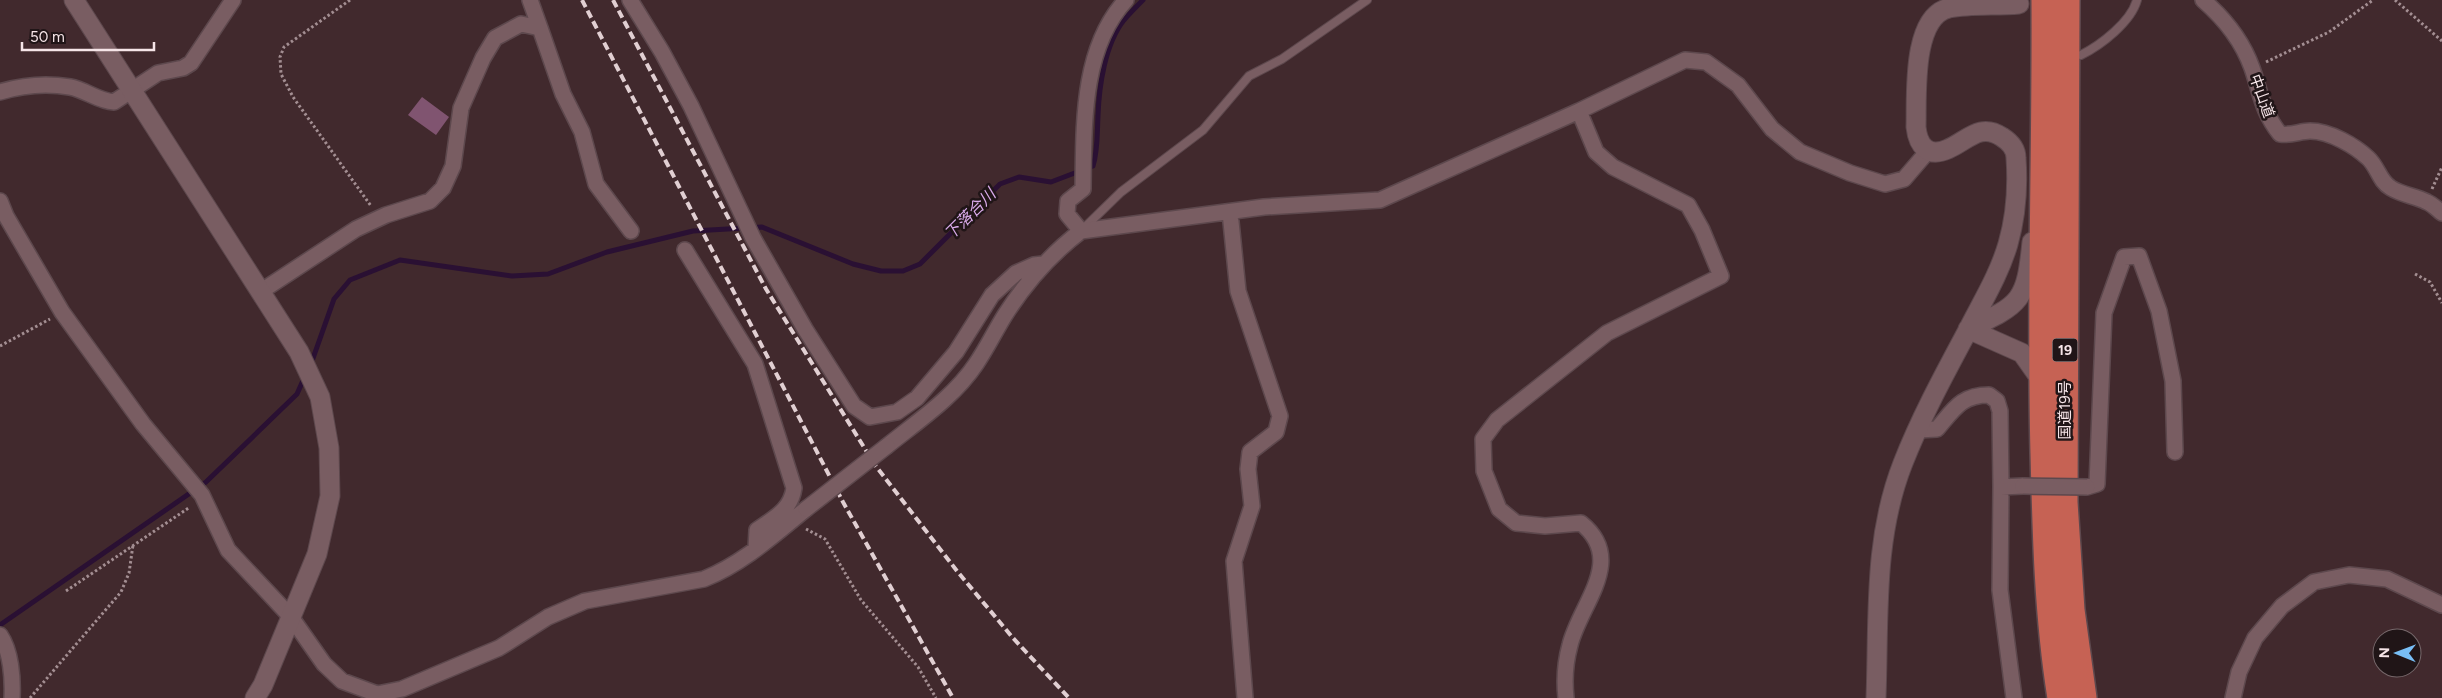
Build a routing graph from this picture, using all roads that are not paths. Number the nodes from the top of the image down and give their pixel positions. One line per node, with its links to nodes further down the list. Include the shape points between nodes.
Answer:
1 (74, 0): 15 (street)
2 (234, 0): 15 (street, via 191,63 158,73)
3 (530, 0): 13 (street)
4 (630, 0): 26 (street, via 691,106 753,238 805,329 854,406 870,417 897,412 917,398 956,352 992,295 1016,273)
5 (1367, 0): 24 (lane, via 1282,59 1248,76 1203,130 1121,192)
6 (2044, 0): 22 (highway, 国道19号 / 19)
7 (2066, 0): 45 (highway, 国道19号 / 19, via 2066,502 2072,610)
8 (2137, 0): 14 (lane, via 2135,9 2105,41)
9 (2203, 0): 21 (street, 中山道, via 2231,28 2244,48 2266,115 2280,134 2288,136 2311,131 2342,141 2361,151 2384,183 2393,190 2427,202)
10 (1117, 3): 24 (street, via 1101,38 1085,111 1083,189 1068,201 1067,214)
11 (1951, 4): 12 (street); 18 (street, via 1935,16 1927,28 1919,58 1917,138)
12 (2019, 4)
13 (540, 28): 23 (street, via 563,94 582,132 596,184); 27 (street, via 521,24 495,38 461,108 453,166 443,188 430,201 356,229)
14 (2081, 54)
15 (131, 90): 16 (street, via 114,102 102,101 70,88 24,85); 27 (street)
16 (0, 92)
17 (1579, 111): 18 (street, via 1684,60 1706,62 1738,85 1772,129 1800,152 1850,173 1885,184 1904,179); 20 (street, via 1380,200); 41 (street, via 1596,152 1613,167 1688,205 1721,276 1607,332 1497,420 1483,440 1484,471 1499,508 1516,522 1545,526 1582,523 1592,532 1602,556 1595,590 1570,643 1564,677)
18 (1928, 151): 28 (street, via 1949,149 1967,137 1988,131 2007,140 2016,156 2016,204 2008,244 1995,280)
19 (0, 201): 35 (street, via 62,312 143,424 202,497 228,550)
20 (1230, 212): 24 (street); 40 (street, via 1238,291 1280,416 1276,432 1250,452 1248,469 1252,506 1234,561)
21 (2442, 213)
22 (2044, 224): 28 (street, via 2032,239 2029,273 2023,294 2014,304); 29 (highway, 国道19号 / 19)
23 (631, 231)
24 (1082, 231): 26 (street)
25 (684, 250): 33 (street, via 755,364 794,488 787,509 757,530)
26 (1043, 264): 33 (street, bridge, via 1006,313 976,365 953,392)
27 (260, 292): 35 (street, via 314,383 330,448 330,496 317,554)
28 (1968, 329): 29 (street, via 2022,353); 30 (street)
29 (2041, 380): 44 (highway, 国道19号 / 19, via 2048,585)
30 (1918, 430): 32 (street, via 1937,429 1959,403 1969,397 1989,395 1997,401 2000,412); 42 (street, via 1903,463 1880,547)
31 (2175, 452): 32 (street, bridge, via 2173,381 2159,311 2138,256 2124,257 2104,313 2097,484 2087,487)
32 (2001, 487): 43 (street, via 2000,590)
33 (756, 548): 37 (street, via 720,572 704,578 585,602 548,617 499,648)
34 (2442, 605): 46 (street, via 2387,579 2349,575 2314,582 2282,606 2255,638 2239,672)
35 (291, 616): 37 (street, via 324,664 342,681); 39 (street)
36 (1, 636): 38 (street, via 13,682)
37 (378, 696)
38 (12, 698)
39 (255, 698)
40 (1245, 698)
41 (1566, 698)
42 (1876, 698)
43 (2014, 698)
44 (2060, 698)
45 (2084, 698)
46 (2233, 698)

